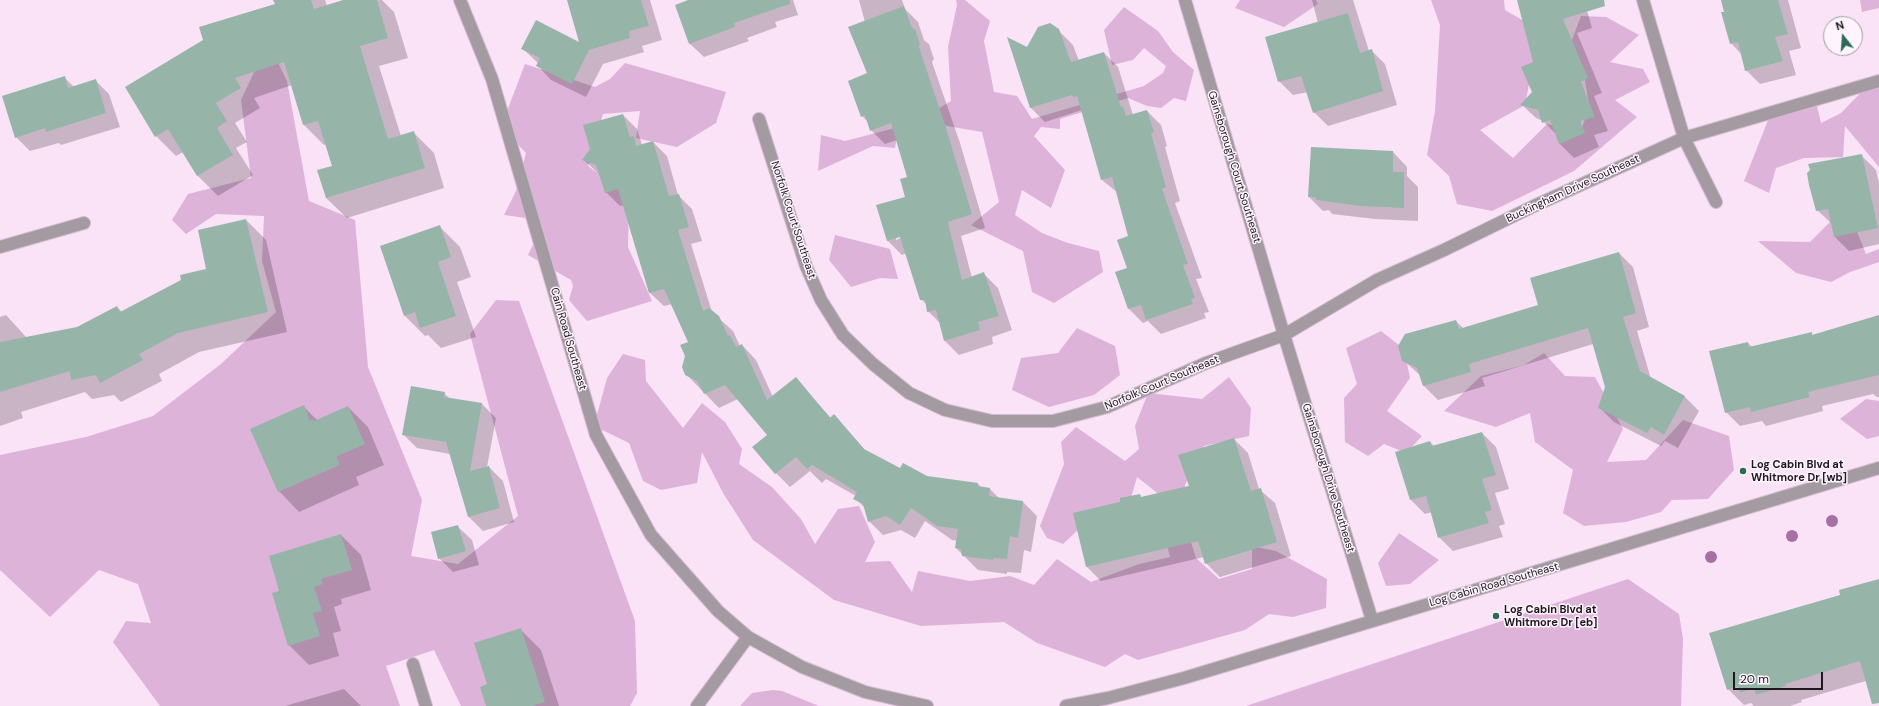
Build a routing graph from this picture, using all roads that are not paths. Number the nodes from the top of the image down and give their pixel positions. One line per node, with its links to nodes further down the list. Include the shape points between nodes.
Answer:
1 (460, 0): 13 (street, Cain Road Southeast, via 492,79 596,435 651,535 718,611)
2 (1185, 0): 10 (street, Gainsborough Court Southeast)
3 (1643, 0): 6 (street)
4 (1879, 81): 6 (street, Buckingham Drive Southeast)
5 (759, 118): 10 (street, Norfolk Court Southeast, via 806,266 821,300 843,335 909,393 945,410 992,421 1053,421 1107,407 1206,363)
6 (1684, 138): 7 (street); 10 (street, Buckingham Drive Southeast, via 1377,280)
7 (1716, 202)
8 (84, 223): 9 (street)
9 (0, 247)
10 (1284, 335): 12 (street, Gainsborough Drive Southeast)
11 (1879, 468): 12 (street, Log Cabin Road Southeast)
12 (1372, 620): 15 (street, Log Cabin Road Southeast)
13 (748, 637): 17 (street); 18 (street, via 802,667 865,692)
14 (413, 664): 16 (street)
15 (1109, 702): 19 (street, Log Cabin Road Southeast)
16 (426, 706)
17 (697, 706)
18 (927, 706)
19 (1066, 706)

